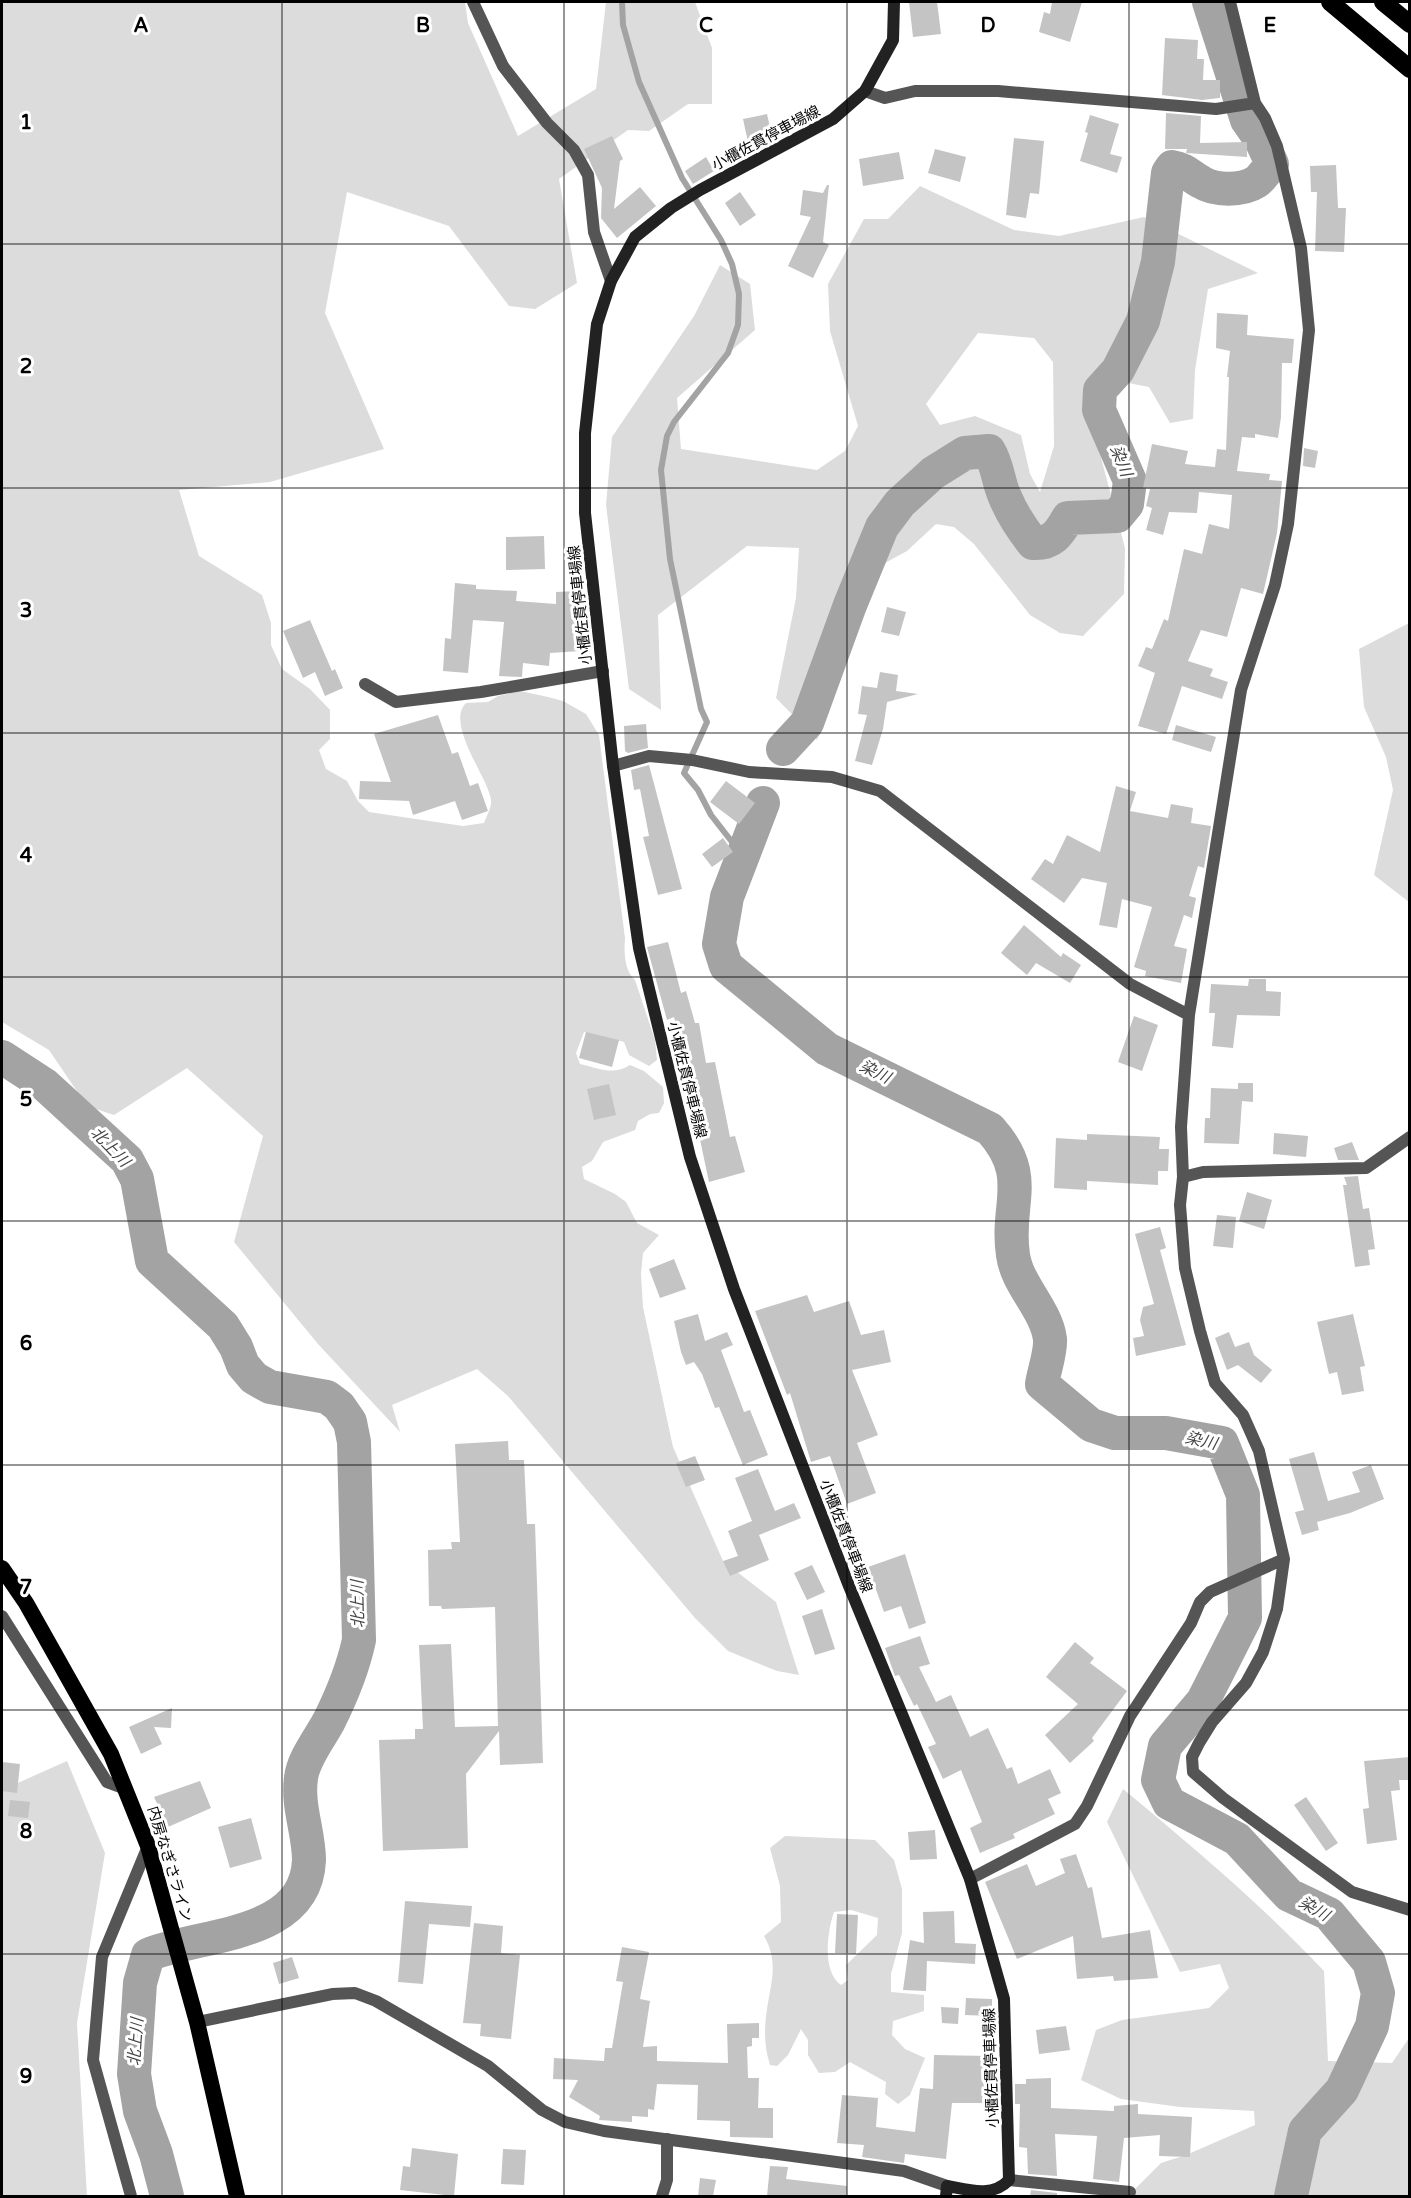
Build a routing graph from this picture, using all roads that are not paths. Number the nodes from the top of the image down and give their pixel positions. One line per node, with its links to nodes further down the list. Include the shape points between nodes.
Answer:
1 (473, 2): 10 (street, via 503,66 547,123 574,150 588,175 594,232)
2 (894, 2): 8 (main road, 小櫃佐貫停車場線, via 893,40)
3 (1230, 2): 9 (street)
4 (1330, 2): 7 (highway)
5 (1383, 2): 6 (highway)
6 (1410, 24)
7 (1410, 69)
8 (865, 91): 9 (street, via 885,98 915,91 998,91 1216,109); 10 (main road, 小櫃佐貫停車場線, via 833,119 671,208 635,237)
9 (1251, 104): 14 (street, via 1265,118 1277,146 1301,248 1309,330 1288,524 1275,585 1241,690)
10 (611, 281): 11 (main road, 小櫃佐貫停車場線, via 597,324 585,434 585,513)
11 (603, 671): 12 (street, via 396,702); 13 (main road, 小櫃佐貫停車場線)
12 (365, 684)
13 (613, 766): 14 (street, via 649,756 692,760 749,772 832,777 880,791 1130,984); 22 (main road, 小櫃佐貫停車場線, via 639,948 690,1157 742,1311 849,1586)
14 (1189, 1015): 16 (street)
15 (1410, 1137): 16 (street, via 1366,1168 1203,1172)
16 (1183, 1178): 17 (street, via 1181,1234 1200,1331 1215,1383 1243,1415 1259,1451)
17 (1279, 1561): 22 (street, via 1210,1592 1200,1602 1191,1623 1130,1716 1075,1824); 23 (street, via 1277,1609 1263,1652 1246,1683 1199,1743 1192,1757 1193,1772 1352,1892)
18 (2, 1568): 20 (highway, 内房なぎさライン, via 26,1603 111,1754)
19 (2, 1616): 20 (street, via 107,1782)
20 (126, 1789): 21 (highway, 内房なぎさライン)
21 (148, 1846): 24 (highway, 内房なぎさライン); 29 (street, via 102,1958 93,2060)
22 (970, 1879): 26 (main road, 小櫃佐貫停車場線, via 1004,1999)
23 (1410, 1910)
24 (197, 2022): 25 (street, via 332,1994 355,1993 376,2001 488,2066 542,2110 565,2122); 30 (highway, 内房なぎさライン)
25 (667, 2139): 27 (street, via 904,2170); 31 (street, via 667,2180)
26 (1009, 2180): 27 (main road, via 992,2191); 28 (street)
27 (946, 2192)
28 (1131, 2192)
29 (131, 2196)
30 (237, 2196)
31 (662, 2196)

